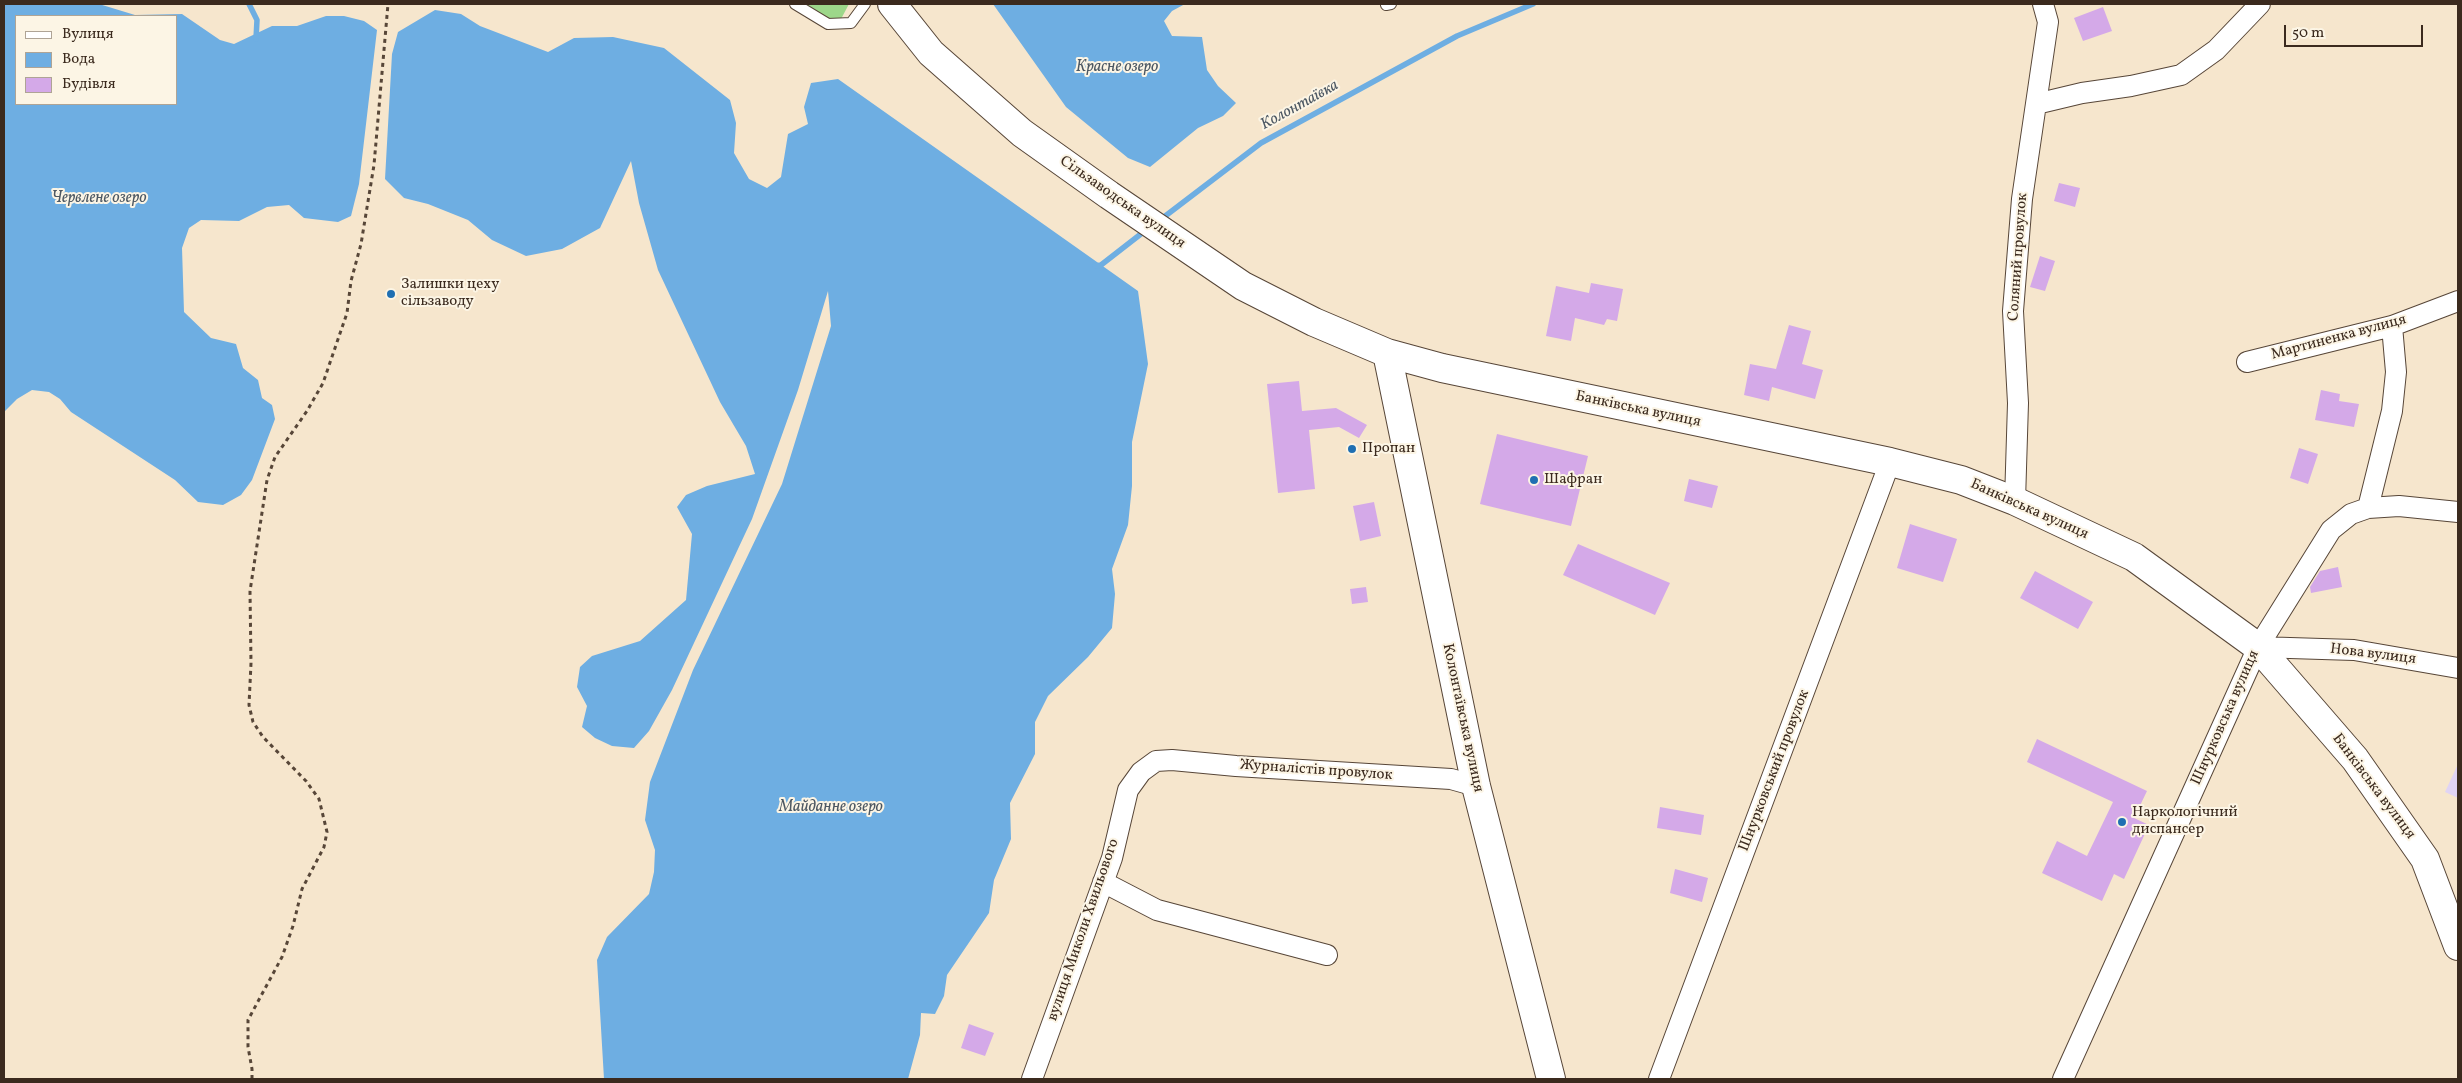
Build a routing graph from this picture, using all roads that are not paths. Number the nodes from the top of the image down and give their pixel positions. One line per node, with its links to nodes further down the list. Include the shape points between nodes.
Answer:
1 (795, 4): 2 (lane, via 828,24 851,23)
2 (865, 4)
3 (892, 4): 9 (main road, Сільзаводська вулиця, via 931,53 1015,127 1109,195 1243,286 1314,322)
4 (2043, 4): 6 (street, Соляний провулок, via 2048,22)
5 (2260, 4): 6 (street, via 2216,50 2181,76 2082,92)
6 (2036, 104): 12 (street, Соляний провулок, via 2022,199 2013,311 2018,402)
7 (2458, 301): 8 (street, Мартиненка вулиця)
8 (2392, 326): 10 (street, Мартиненка вулиця); 13 (street, via 2396,372 2392,411)
9 (1387, 353): 11 (main road, Банківська вулиця, via 1507,383); 18 (main road, Колонтаївська вулиця)
10 (2247, 362)
11 (1890, 462): 12 (main road, Банківська вулиця, via 1961,480); 24 (street, Шнурковський провулок)
12 (2015, 501): 15 (main road, Банківська вулиця, via 2134,557)
13 (2368, 508): 14 (street, via 2399,506); 15 (street, Шнурковська вулиця, via 2351,514 2331,530)
14 (2458, 512)
15 (2258, 647): 16 (street, Нова вулиця, via 2354,650); 20 (main road, Банківська вулиця, via 2355,759 2425,859); 25 (street, Шнурковська вулиця)
16 (2458, 668)
17 (1156, 761): 18 (street, Журналістів провулок, via 1451,779); 19 (street, вулиця Миколи Хвильового, via 1141,772 1128,790)
18 (1476, 786): 23 (main road, Колонтаївська вулиця)
19 (1103, 882): 21 (street, via 1157,910); 22 (street, вулиця Миколи Хвильового)
20 (2458, 946)
21 (1327, 956)
22 (1032, 1079)
23 (1551, 1079)
24 (1659, 1079)
25 (2063, 1079)

